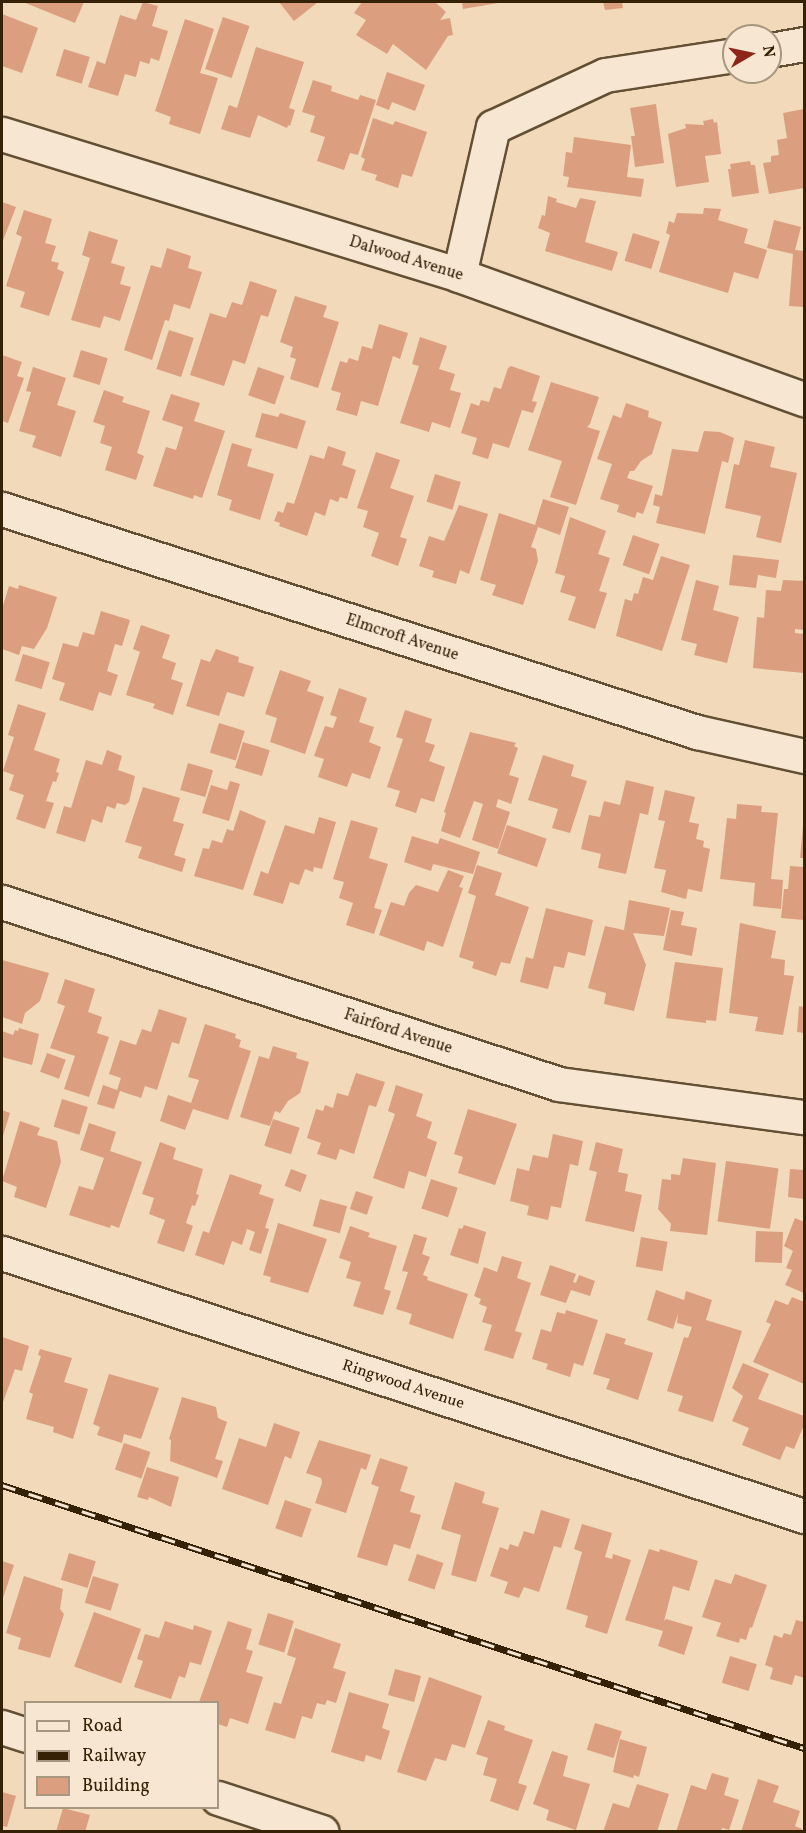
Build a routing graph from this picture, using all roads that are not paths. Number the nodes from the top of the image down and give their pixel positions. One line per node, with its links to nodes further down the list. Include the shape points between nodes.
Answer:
1 (804, 44): 2 (street)
2 (782, 48)
3 (722, 57): 5 (street, via 605,75 493,127)
4 (2, 134): 5 (street, Dalwood Avenue)
5 (459, 275): 6 (street, Dalwood Avenue)
6 (804, 399)
7 (2, 509): 8 (street, Elmcroft Avenue, via 697,732)
8 (804, 756)
9 (2, 902): 10 (street, Fairford Avenue, via 559,1084)
10 (804, 1117)
11 (2, 1253): 12 (street, Ringwood Avenue)
12 (804, 1516)
13 (2, 1728): 14 (street)
14 (24, 1734)
15 (219, 1798): 16 (street)
16 (322, 1832)

